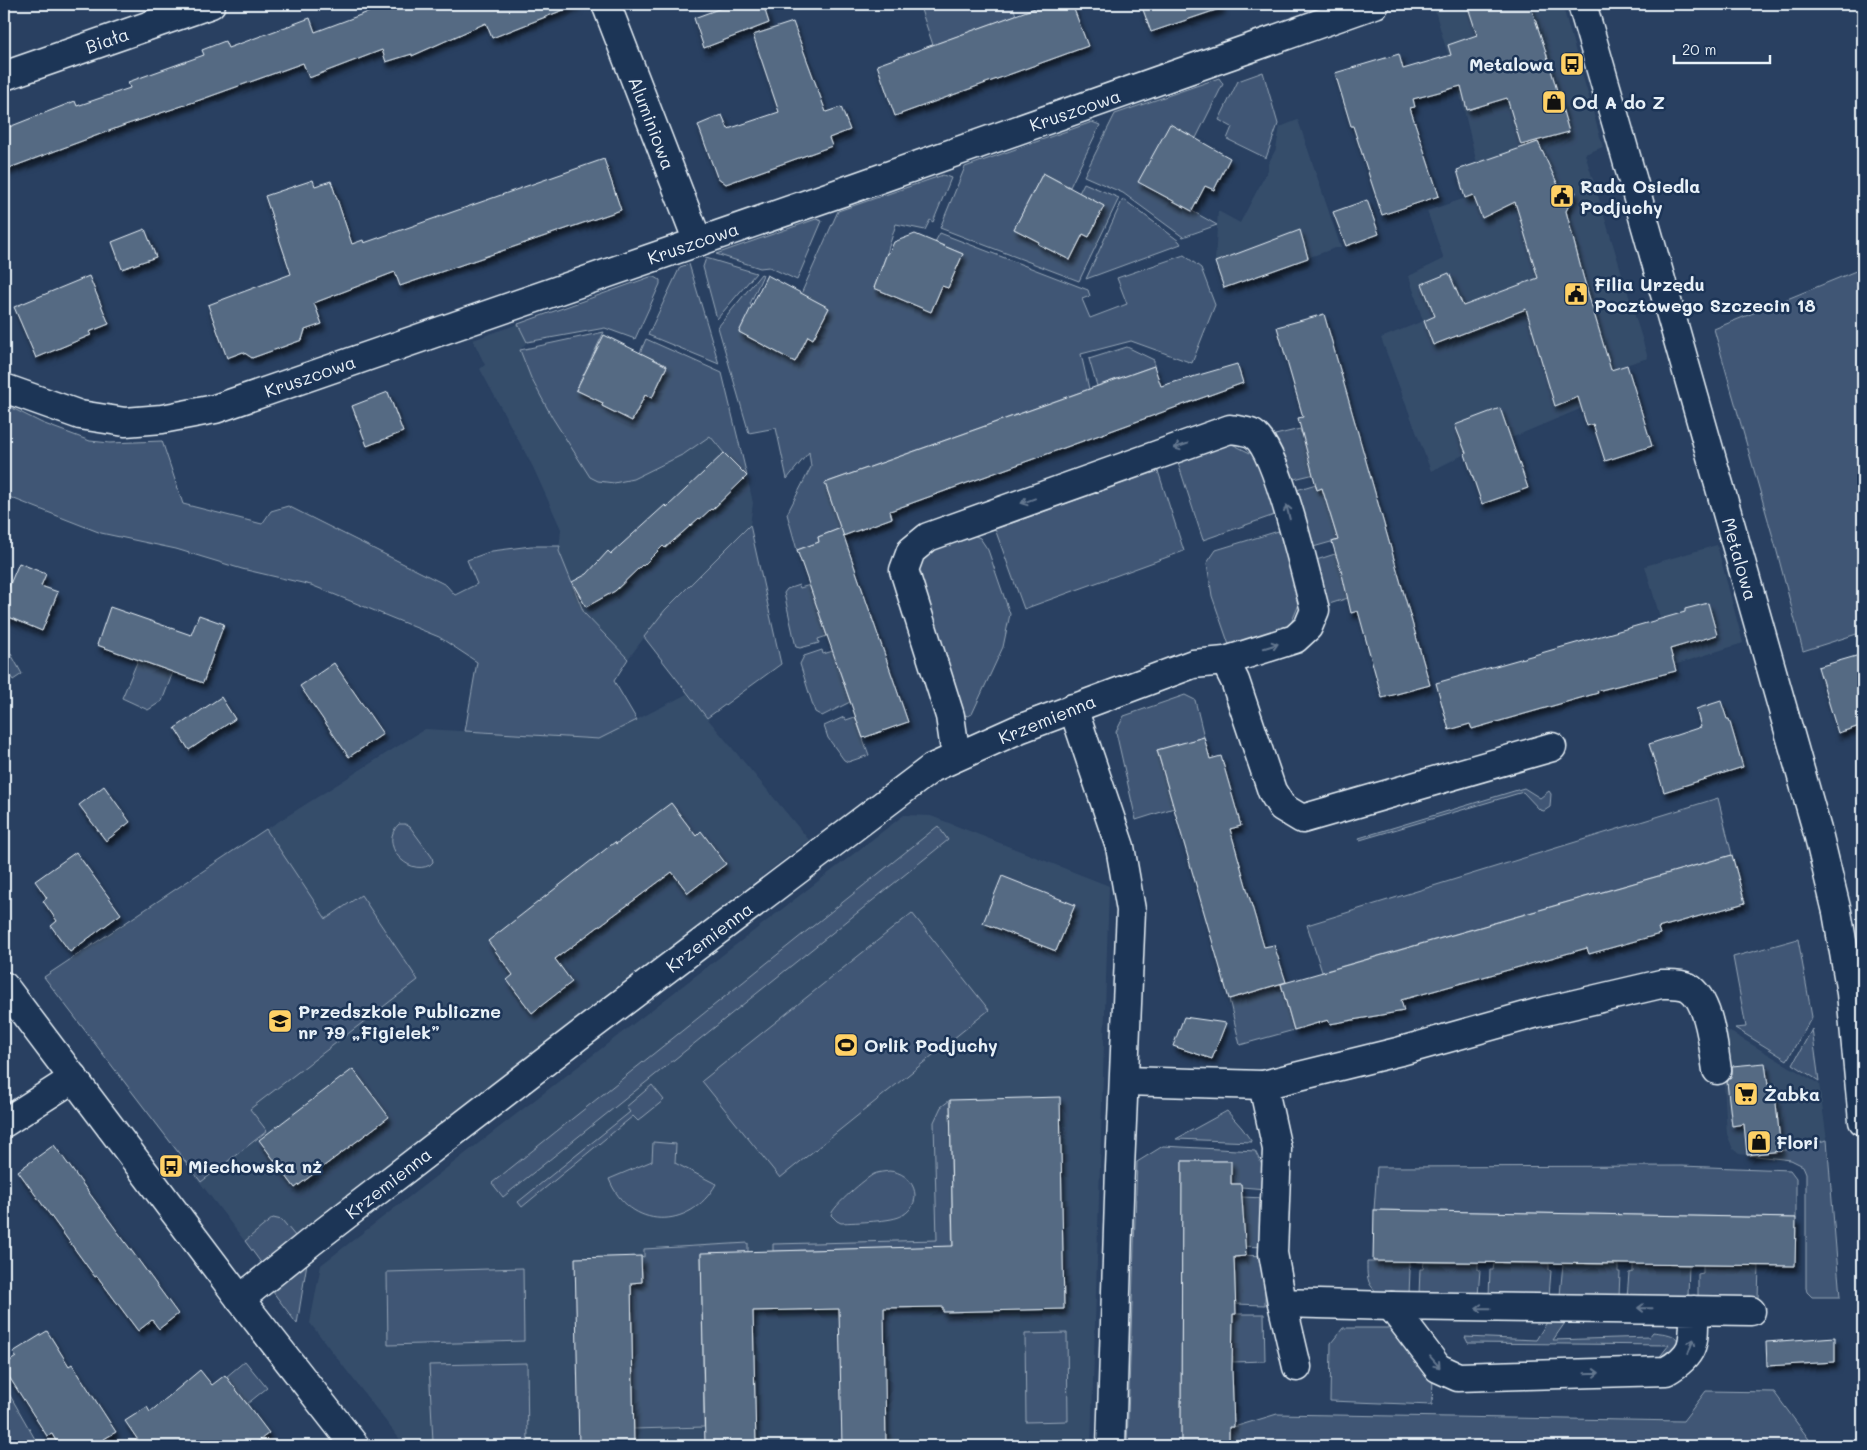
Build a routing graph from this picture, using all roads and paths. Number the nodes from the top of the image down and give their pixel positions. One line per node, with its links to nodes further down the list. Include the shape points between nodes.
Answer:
1 (211, 4): 5 (street, Biała)
2 (606, 4): 6 (street, Aluminiowa)
3 (1375, 4): 6 (street, Kruszcowa)
4 (1582, 4): 17 (street, Metalowa, via 1819,837 1851,992)
5 (4, 76)
6 (698, 242): 7 (street, Kruszcowa, via 215,409 125,422 80,415)
7 (4, 388)
8 (1225, 661): 9 (street, Krzemienna, via 1194,664); 10 (street, via 1272,791 1282,807 1302,819); 11 (street, Krzemienna, one-way to 11, via 1295,639 1308,627 1315,610 1282,488 1265,446 1252,434 1230,428 928,537 911,550 904,570 950,716)
9 (1073, 708): 11 (street, Krzemienna); 15 (street, via 1120,847 1131,910)
10 (1552, 747)
11 (956, 757): 19 (street, Krzemienna, via 932,768 874,811)
12 (4, 986): 14 (street)
13 (1717, 1070): 16 (street, via 1702,1003 1688,987 1661,984)
14 (74, 1078): 18 (street); 19 (street)
15 (1125, 1081): 16 (street); 26 (street)
16 (1263, 1085): 20 (street, via 1277,1149 1273,1253)
17 (1863, 1121)
18 (4, 1123)
19 (240, 1299): 25 (street)
20 (1282, 1303): 21 (street); 24 (street)
21 (1391, 1306): 22 (street, one-way to 21); 22 (street, one-way to 22, via 1438,1368 1458,1377 1666,1371 1680,1363 1691,1349)
22 (1694, 1310): 23 (street)
23 (1751, 1311)
24 (1297, 1367)
25 (355, 1446)
26 (1111, 1446)

